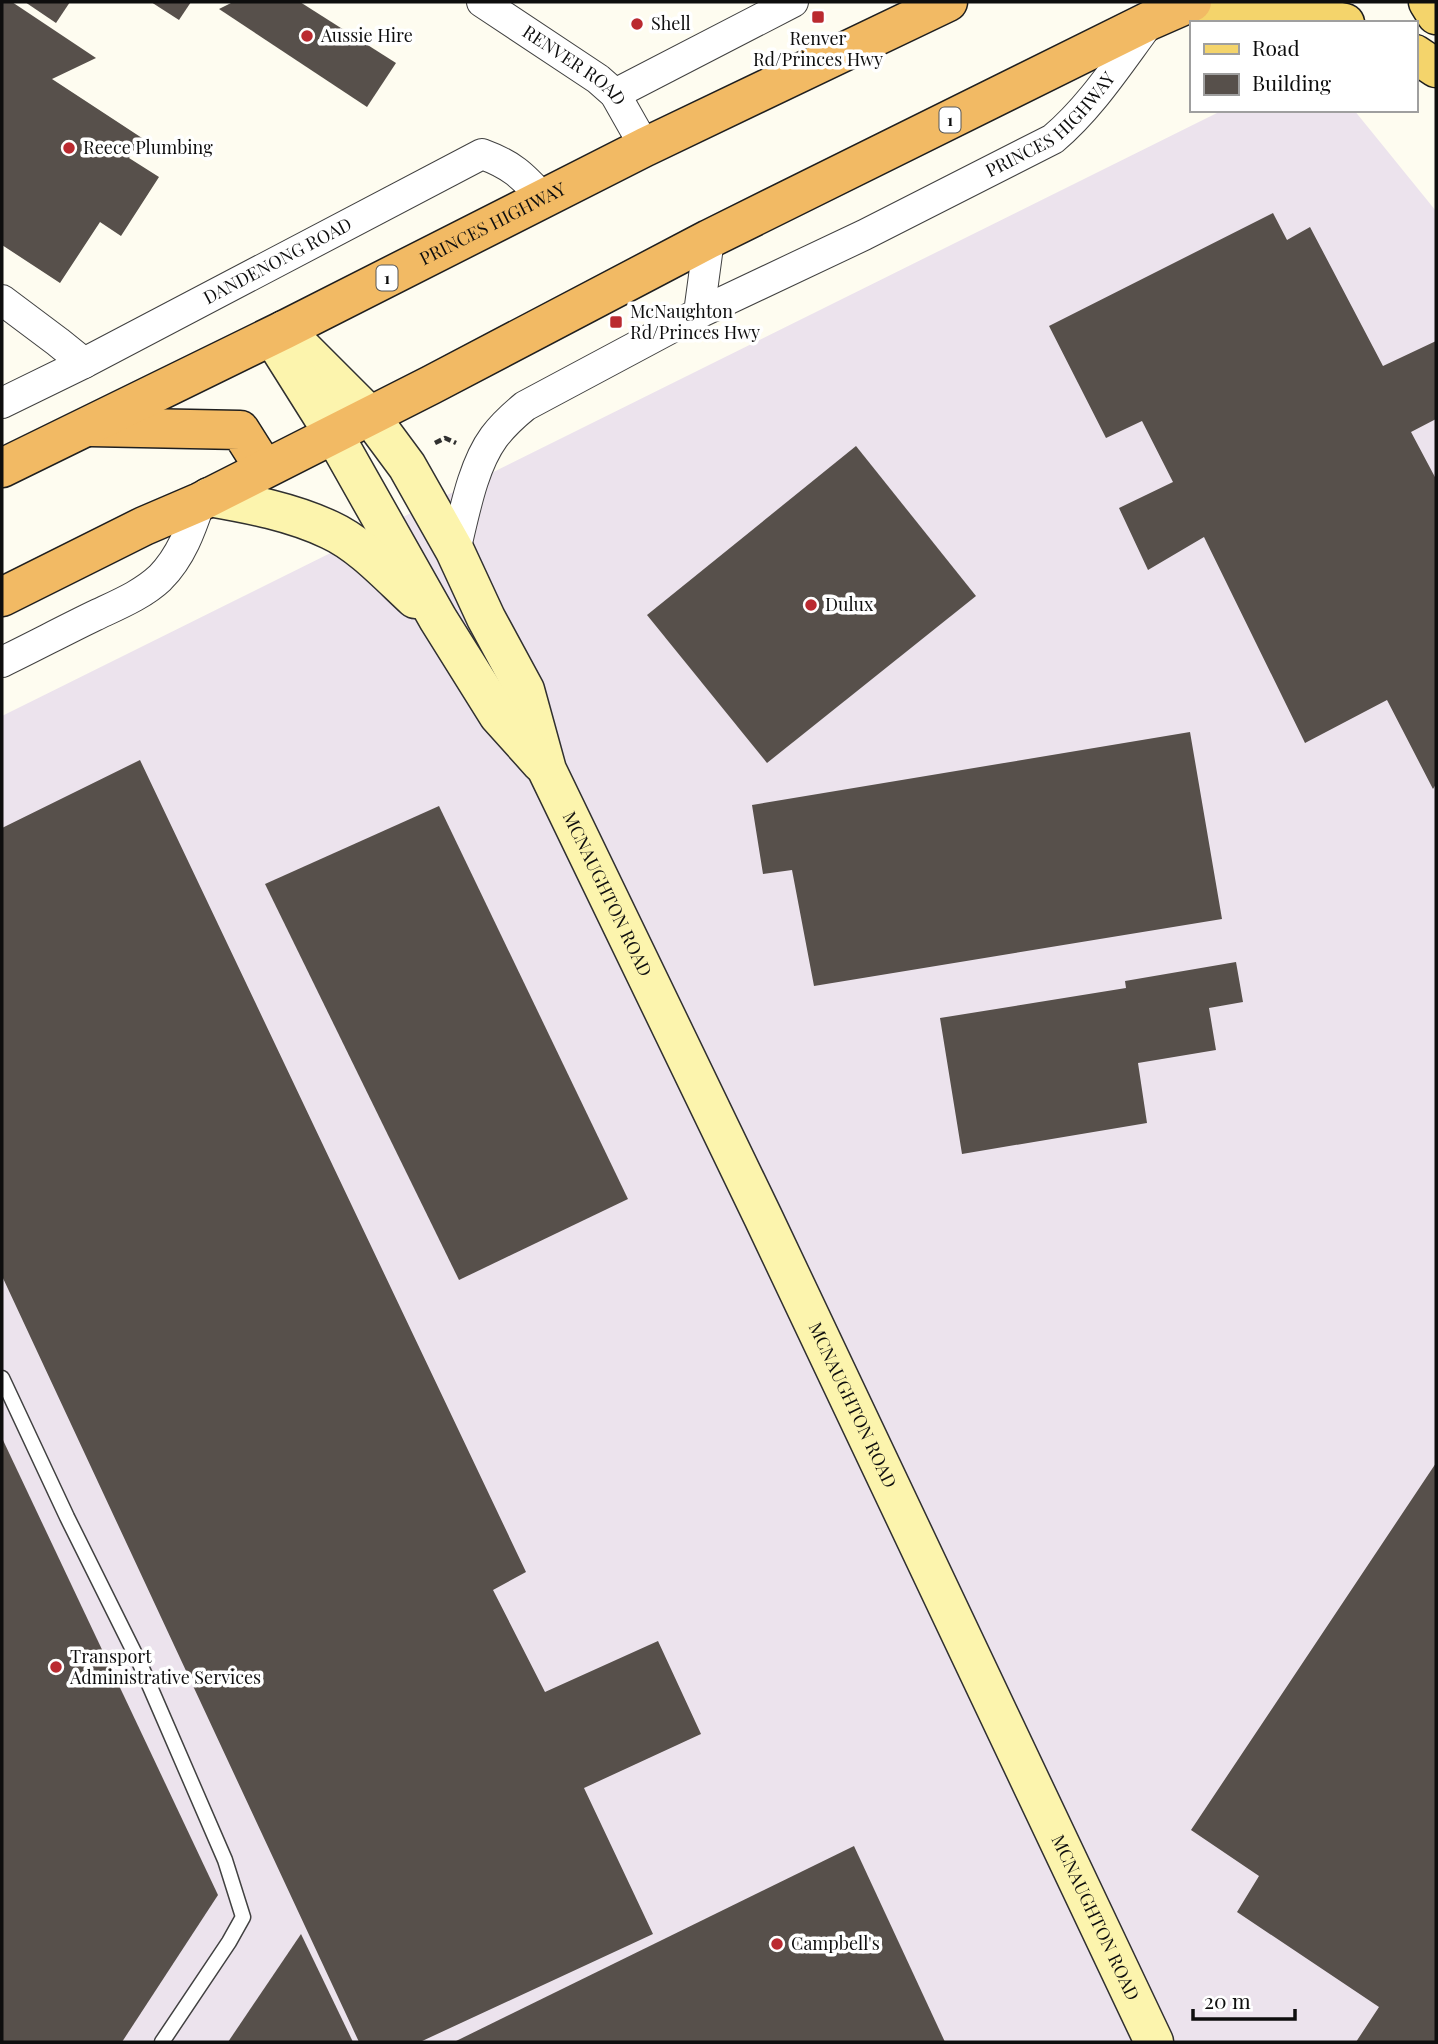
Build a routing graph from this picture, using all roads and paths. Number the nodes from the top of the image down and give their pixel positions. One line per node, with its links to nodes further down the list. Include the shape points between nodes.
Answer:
1 (482, 2): 11 (street, RENVER ROAD)
2 (793, 2): 11 (street)
3 (948, 2): 12 (highway, PRINCES HIGHWAY / 1)
4 (1192, 2): 7 (highway, PRINCES HIGHWAY / 1); 8 (main road)
5 (1428, 2): 6 (main road)
6 (1436, 15)
7 (1151, 20): 14 (highway, PRINCES HIGHWAY / 1); 16 (street, PRINCES HIGHWAY, via 1084,108 1053,139)
8 (1336, 21)
9 (1417, 55): 10 (main road)
10 (1436, 68)
11 (615, 94): 12 (street, RENVER ROAD)
12 (645, 148): 13 (highway, PRINCES HIGHWAY / 1)
13 (544, 199): 17 (highway, PRINCES HIGHWAY / 1); 18 (street, DANDENONG ROAD, via 521,174 482,154)
14 (709, 239): 16 (street); 20 (highway, PRINCES HIGHWAY / 1)
15 (2, 300): 18 (street)
16 (699, 313): 28 (street, PRINCES HIGHWAY, via 525,406 509,420 493,438 475,475)
17 (278, 333): 20 (main road, MCNAUGHTON ROAD); 21 (highway, PRINCES HIGHWAY / 1); 22 (main road, MCNAUGHTON ROAD)
18 (84, 363): 19 (street, DANDENONG ROAD)
19 (2, 403)
20 (370, 416): 22 (highway, PRINCES HIGHWAY / 1); 28 (main road, MCNAUGHTON ROAD, via 407,466)
21 (85, 427): 25 (highway, PRINCES HIGHWAY / 1); 26 (highway, via 240,430)
22 (333, 433): 26 (highway, PRINCES HIGHWAY / 1); 30 (main road, MCNAUGHTON ROAD)
23 (457, 443): 24 (path, via 445,438)
24 (429, 446)
25 (2, 468)
26 (264, 468): 27 (highway, PRINCES HIGHWAY / 1)
27 (204, 499): 29 (highway, PRINCES HIGHWAY / 1); 30 (main road, via 258,505 332,531); 31 (street, via 178,554 161,577 121,603)
28 (455, 551): 32 (main road, MCNAUGHTON ROAD, via 525,691)
29 (2, 597)
30 (438, 619): 32 (main road, MCNAUGHTON ROAD, via 498,715)
31 (2, 662)
32 (547, 770): 35 (main road, MCNAUGHTON ROAD)
33 (2, 1378): 34 (lane, via 141,1666 225,1860 243,1917)
34 (162, 2042)
35 (1154, 2042)

